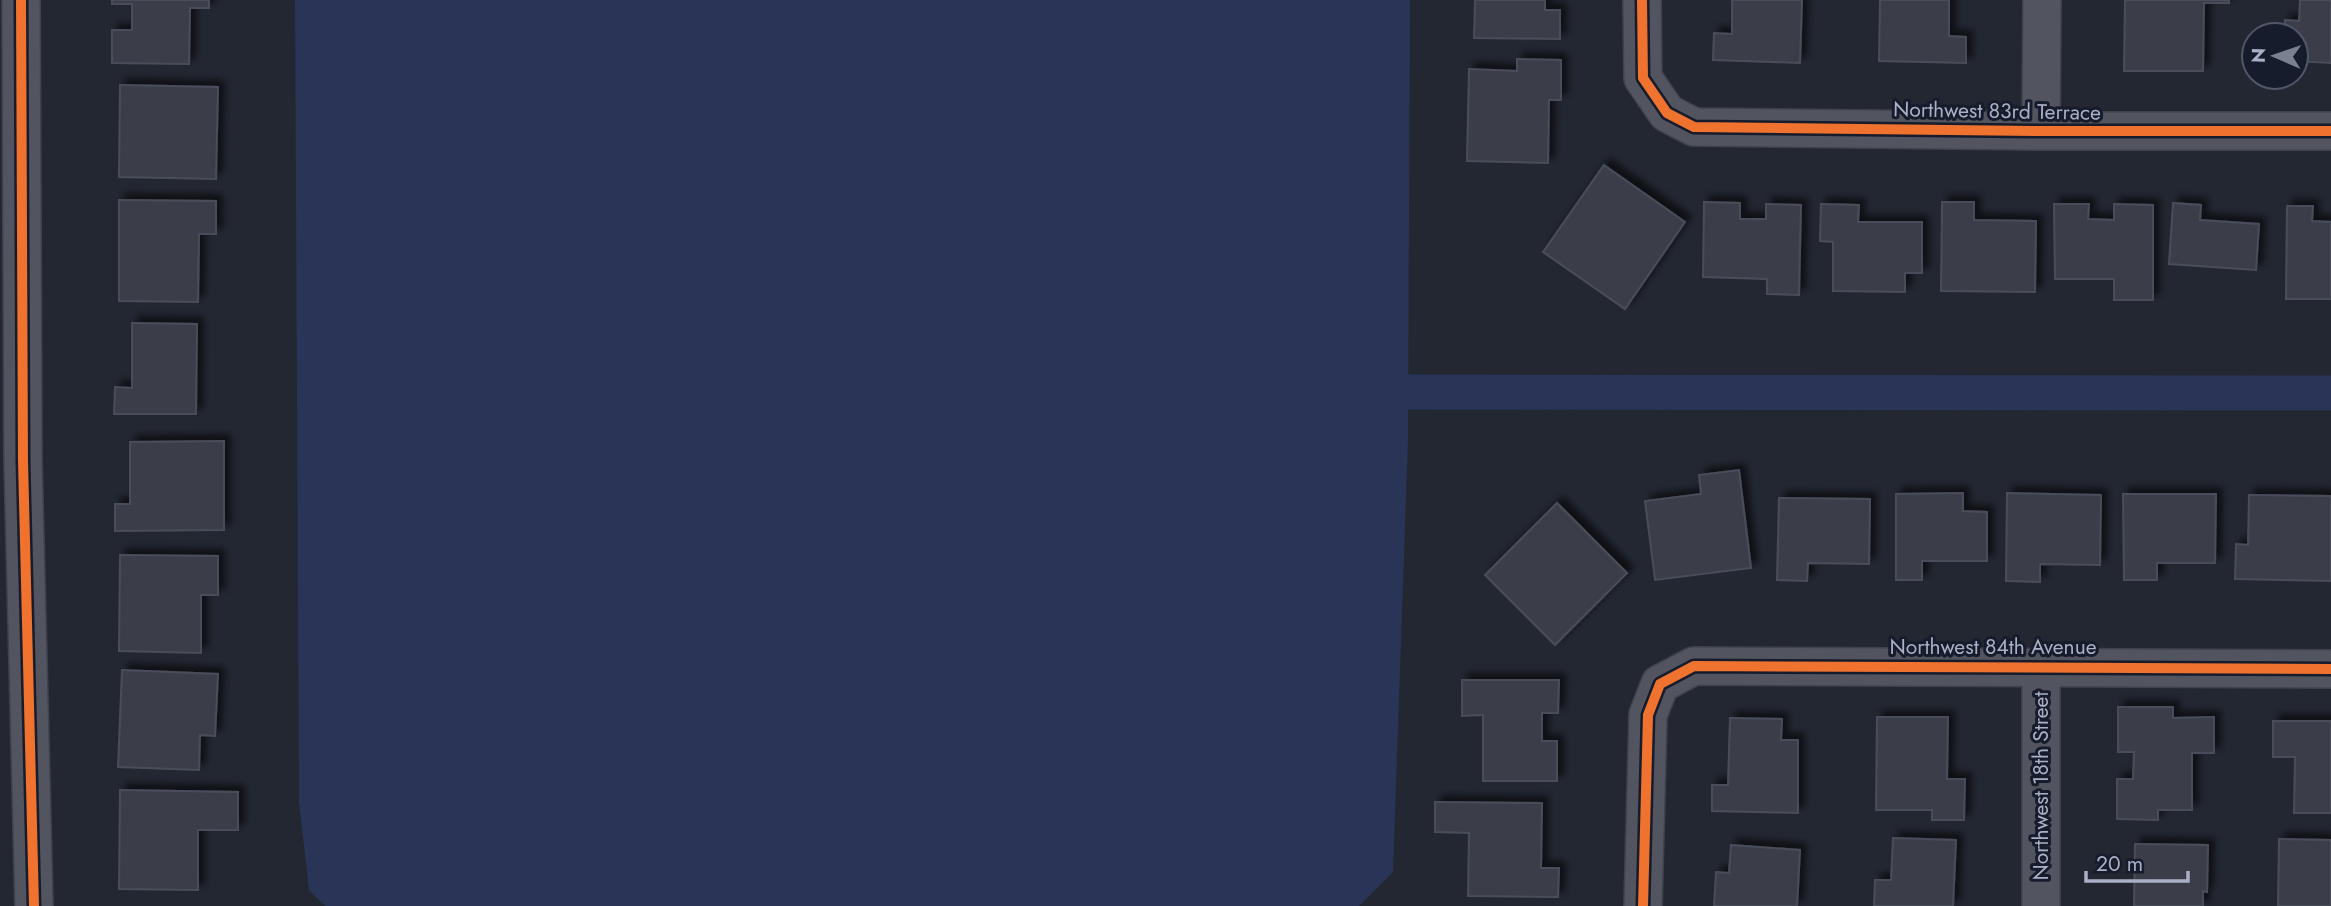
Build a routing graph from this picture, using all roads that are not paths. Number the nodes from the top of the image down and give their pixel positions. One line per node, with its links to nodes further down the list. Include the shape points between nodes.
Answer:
1 (21, 0): 6 (street)
2 (1642, 0): 4 (street, Northwest 83rd Terrace, via 1643,78 1667,113 1694,127)
3 (2042, 0): 4 (street)
4 (2041, 131): 5 (street, Northwest 83rd Terrace)
5 (2331, 131)
6 (12, 461): 9 (street)
7 (2041, 666): 8 (street, Northwest 84th Avenue); 10 (street, Northwest 84th Avenue, via 1694,666 1660,684 1648,715); 11 (street, Northwest 18th Street)
8 (2331, 669)
9 (34, 906)
10 (1643, 906)
11 (2041, 906)

